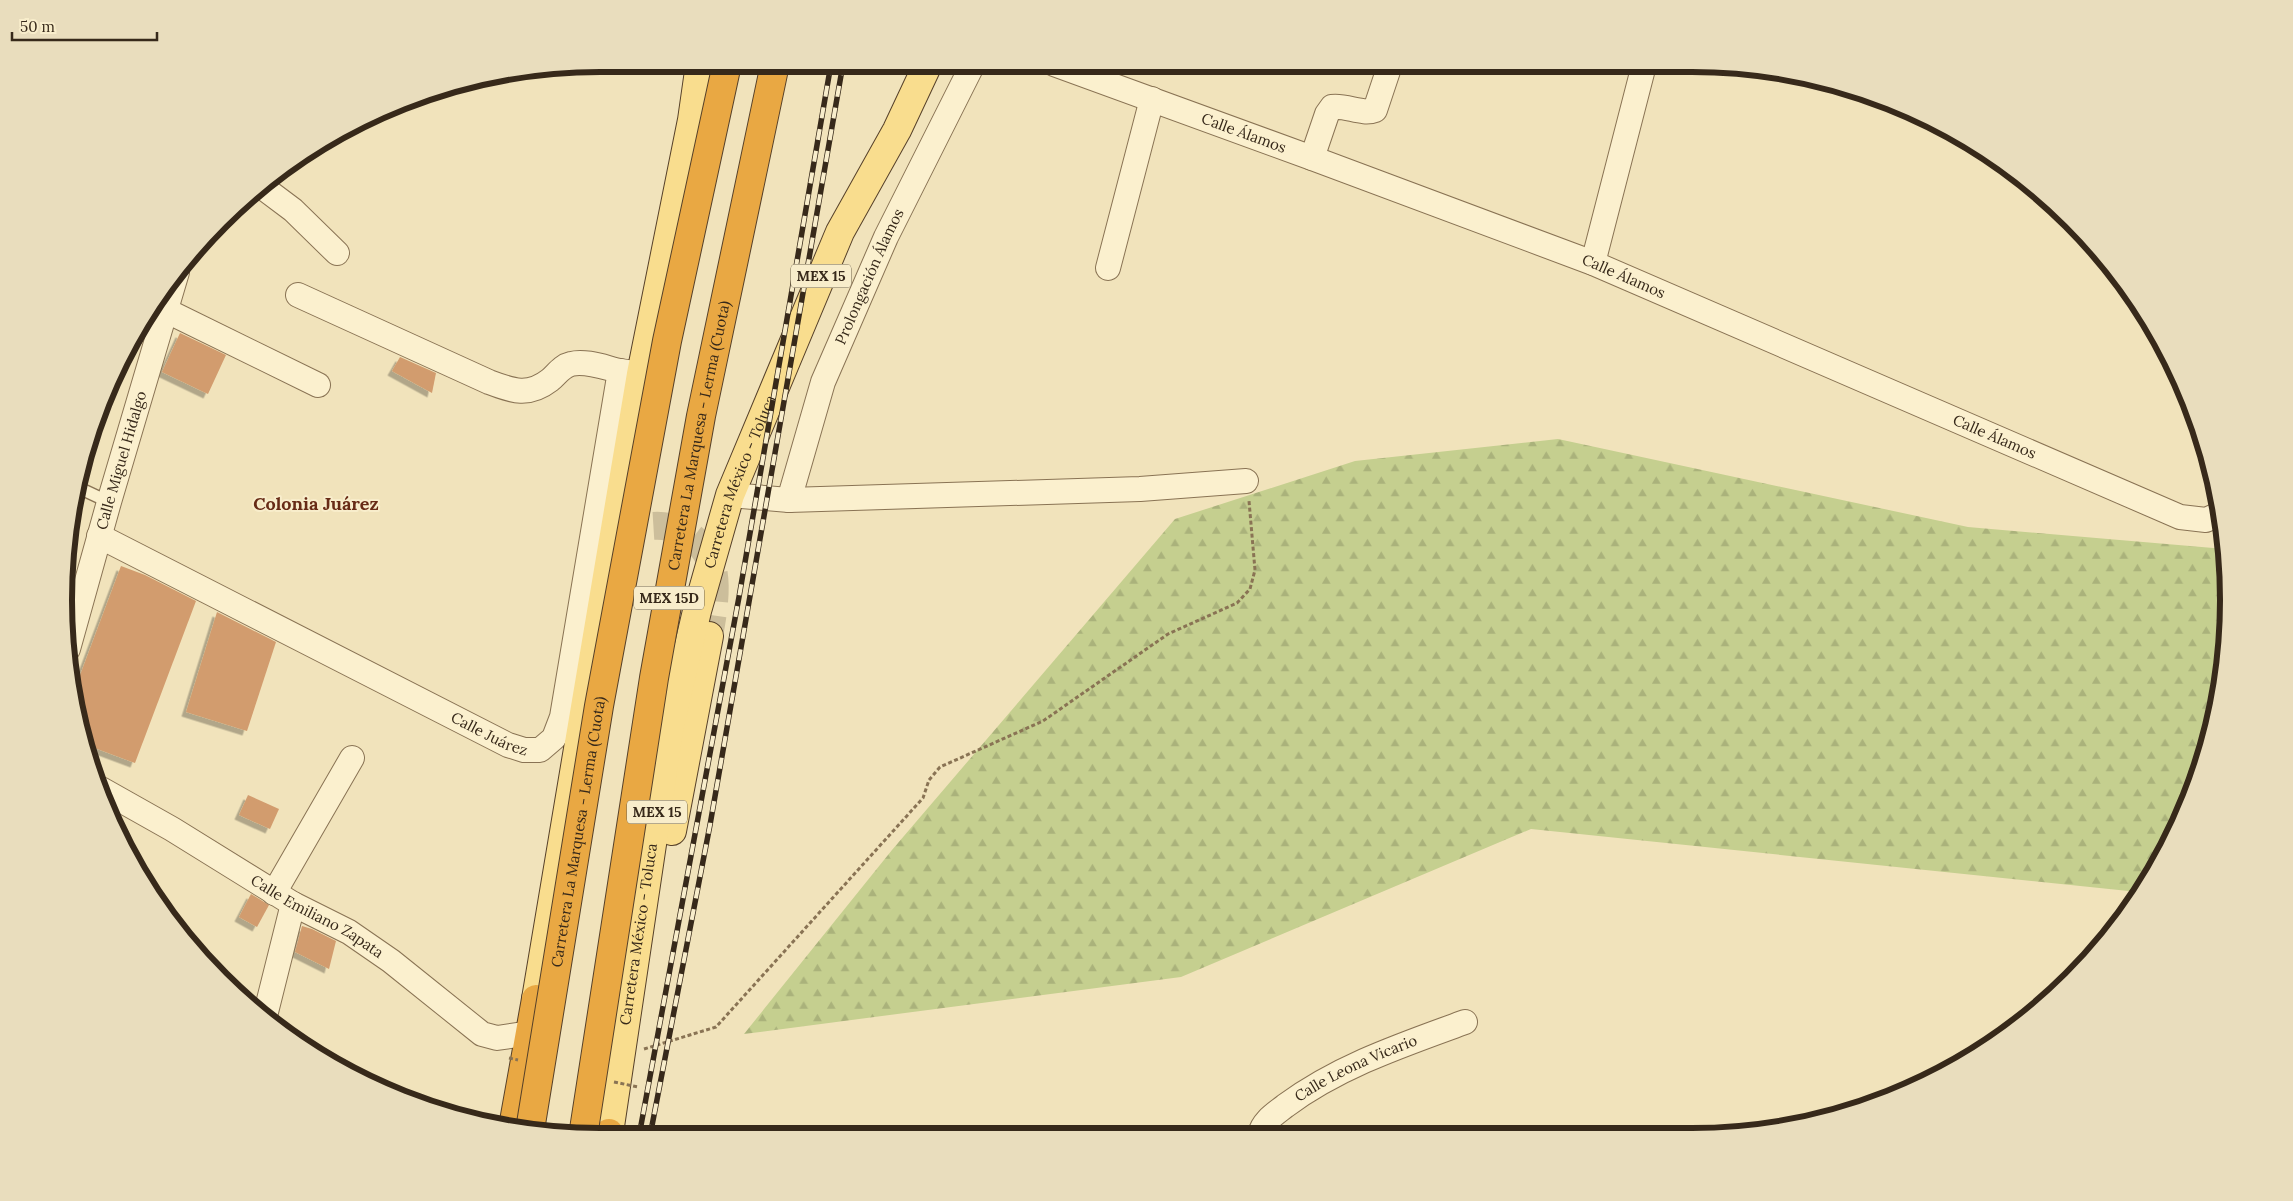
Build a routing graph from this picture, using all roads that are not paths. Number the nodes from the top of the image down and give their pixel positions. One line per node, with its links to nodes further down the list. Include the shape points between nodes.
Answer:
1 (699, 72): 18 (main road, via 692,120)
2 (725, 72): 38 (highway, Carretera La Marquesa - Lerma (Cuota) / MEX 15D, bridge, via 667,341 599,706)
3 (773, 72): 39 (highway, Carretera La Marquesa - Lerma (Cuota) / MEX 15D, bridge, via 697,436 654,678)
4 (924, 72): 22 (main road, Carretera México - Toluca / MEX 15, via 897,130 840,232)
5 (969, 72): 23 (street, Prolongación Álamos, via 886,237 823,382)
6 (1076, 72): 9 (street, Calle Álamos)
7 (1387, 72): 10 (street, via 1375,110 1332,107 1326,114)
8 (1642, 72): 13 (street)
9 (1152, 99): 10 (street, Calle Álamos); 14 (street)
10 (1312, 158): 13 (street, Calle Álamos)
11 (268, 191): 12 (street, via 293,210)
12 (337, 253)
13 (1593, 263): 25 (street, Calle Álamos, via 2180,517 2206,520)
14 (1108, 268)
15 (298, 295): 18 (street, via 489,382 514,390 534,389 570,364)
16 (170, 296): 17 (street, Calle Miguel Hidalgo)
17 (165, 310): 19 (street); 24 (street, Calle Miguel Hidalgo)
18 (631, 373): 26 (street, Calle Juárez, via 562,718 554,738 540,750 508,746); 33 (main road)
19 (318, 385)
20 (1246, 481): 23 (street, via 1140,489)
21 (84, 490): 24 (lane)
22 (730, 495): 23 (street); 40 (main road, Carretera México - Toluca / MEX 15, via 697,611 669,730)
23 (789, 500)
24 (109, 502): 26 (street, Calle Miguel Hidalgo)
25 (2213, 516)
26 (99, 536): 28 (street, Calle Miguel Hidalgo)
27 (594, 608): 33 (main road, via 537,942)
28 (74, 628)
29 (710, 636): 41 (main road, via 675,815 649,979)
30 (352, 758): 32 (street)
31 (110, 794): 32 (street, Calle Emiliano Zapata)
32 (284, 898): 34 (street); 36 (street, Calle Emiliano Zapata, via 370,945 482,1034 497,1038)
33 (536, 999): 36 (highway)
34 (266, 1009)
35 (1465, 1022): 42 (street, Calle Leona Vicario, via 1384,1051 1343,1070 1300,1095 1271,1117)
36 (530, 1033): 37 (highway)
37 (514, 1121)
38 (531, 1124)
39 (601, 1128)
40 (601, 1128)
41 (602, 1128)
42 (1263, 1128)

